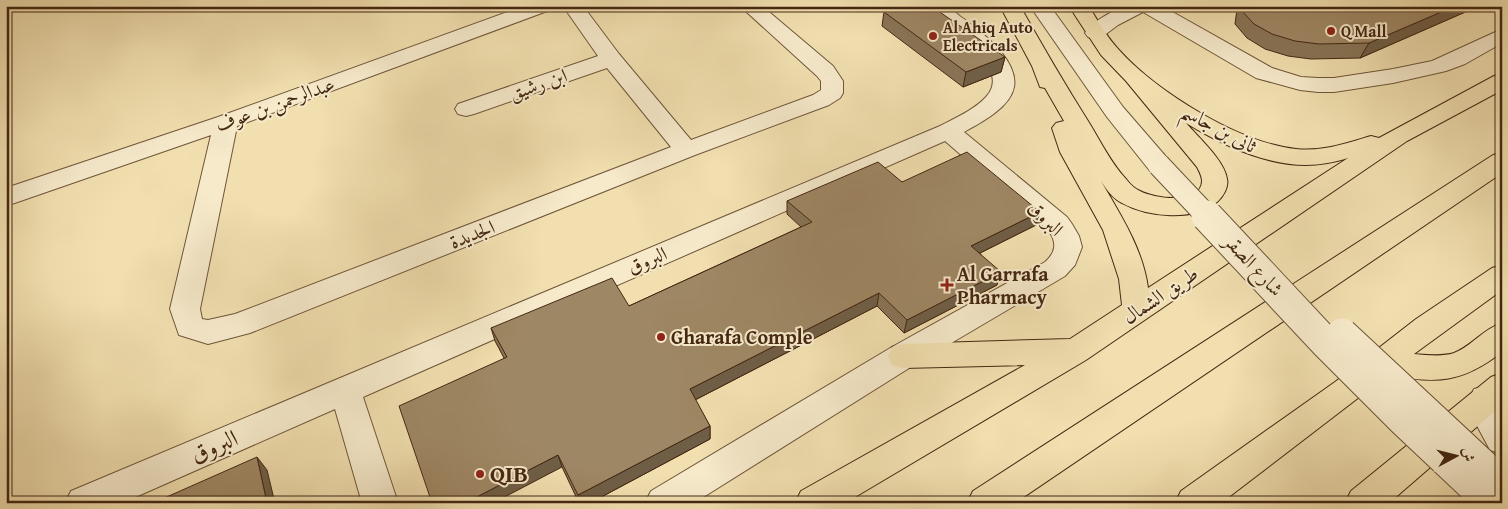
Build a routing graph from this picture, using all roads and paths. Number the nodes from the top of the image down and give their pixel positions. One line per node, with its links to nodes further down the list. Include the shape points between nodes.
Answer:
1 (543, 6): 18 (street, عبدالرحمن بن عوف)
2 (573, 6): 13 (street)
3 (750, 6): 21 (street, الجديدة, via 825,71 832,81 832,93 821,100)
4 (932, 6): 19 (street, البروق, via 985,47 997,59 1003,73 1003,87 995,100)
5 (1010, 6): 14 (main road)
6 (1040, 6): 23 (street, شارع الصقر, via 1115,112)
7 (1058, 6): 23 (street, شارع الصقر)
8 (1079, 6): 11 (main road, ثانى بن جاسم)
9 (1139, 6): 11 (street, via 1120,15)
10 (1147, 6): 12 (street, via 1264,73 1318,85 1392,76 1438,66)
11 (1095, 34): 15 (main road, ثانى بن جاسم)
12 (1502, 35)
13 (611, 59): 17 (street, ابن رشيق); 21 (street)
14 (1043, 66): 15 (main road, via 1103,166 1130,197 1154,205 1179,207 1200,203 1212,193 1215,179 1208,164); 26 (main road, via 1072,152 1116,230 1132,279)
15 (1136, 79): 20 (main road, ثانى بن جاسم, via 1221,133 1266,152 1297,157 1330,156)
16 (1502, 81): 20 (main road, طريق الشمال)
17 (466, 108)
18 (226, 122): 21 (street, الجديدة, via 185,309 190,327 208,332 239,325); 24 (street, عبدالرحمن بن عوف)
19 (948, 131): 29 (street, البروق, via 1058,224 1069,247 1064,262 1056,269); 31 (street, البروق)
20 (1399, 136): 26 (main road, طريق الشمال)
21 (686, 150)
22 (1502, 161): 40 (main road)
23 (1167, 162): 34 (street, شارع الصقر, bridge); 43 (street, شارع الصقر, bridge, via 1325,342)
24 (6, 197)
25 (1502, 275): 30 (main road, via 1427,327)
26 (1137, 310): 28 (main road, طريق الشمال)
27 (1502, 335): 30 (main road, via 1463,362 1418,367)
28 (1075, 351): 29 (main road); 39 (main road, طريق الشمال)
29 (903, 356): 38 (street, البروق)
30 (1384, 362): 41 (main road)
31 (345, 389): 36 (street, البروق); 37 (street)
32 (1493, 392): 33 (street, via 1491,422); 42 (main road)
33 (1502, 440)
34 (1502, 483)
35 (1502, 498): 43 (street)
36 (82, 503)
37 (380, 503)
38 (663, 503)
39 (813, 503)
40 (985, 503)
41 (1193, 503)
42 (1363, 503)
43 (1491, 503)

